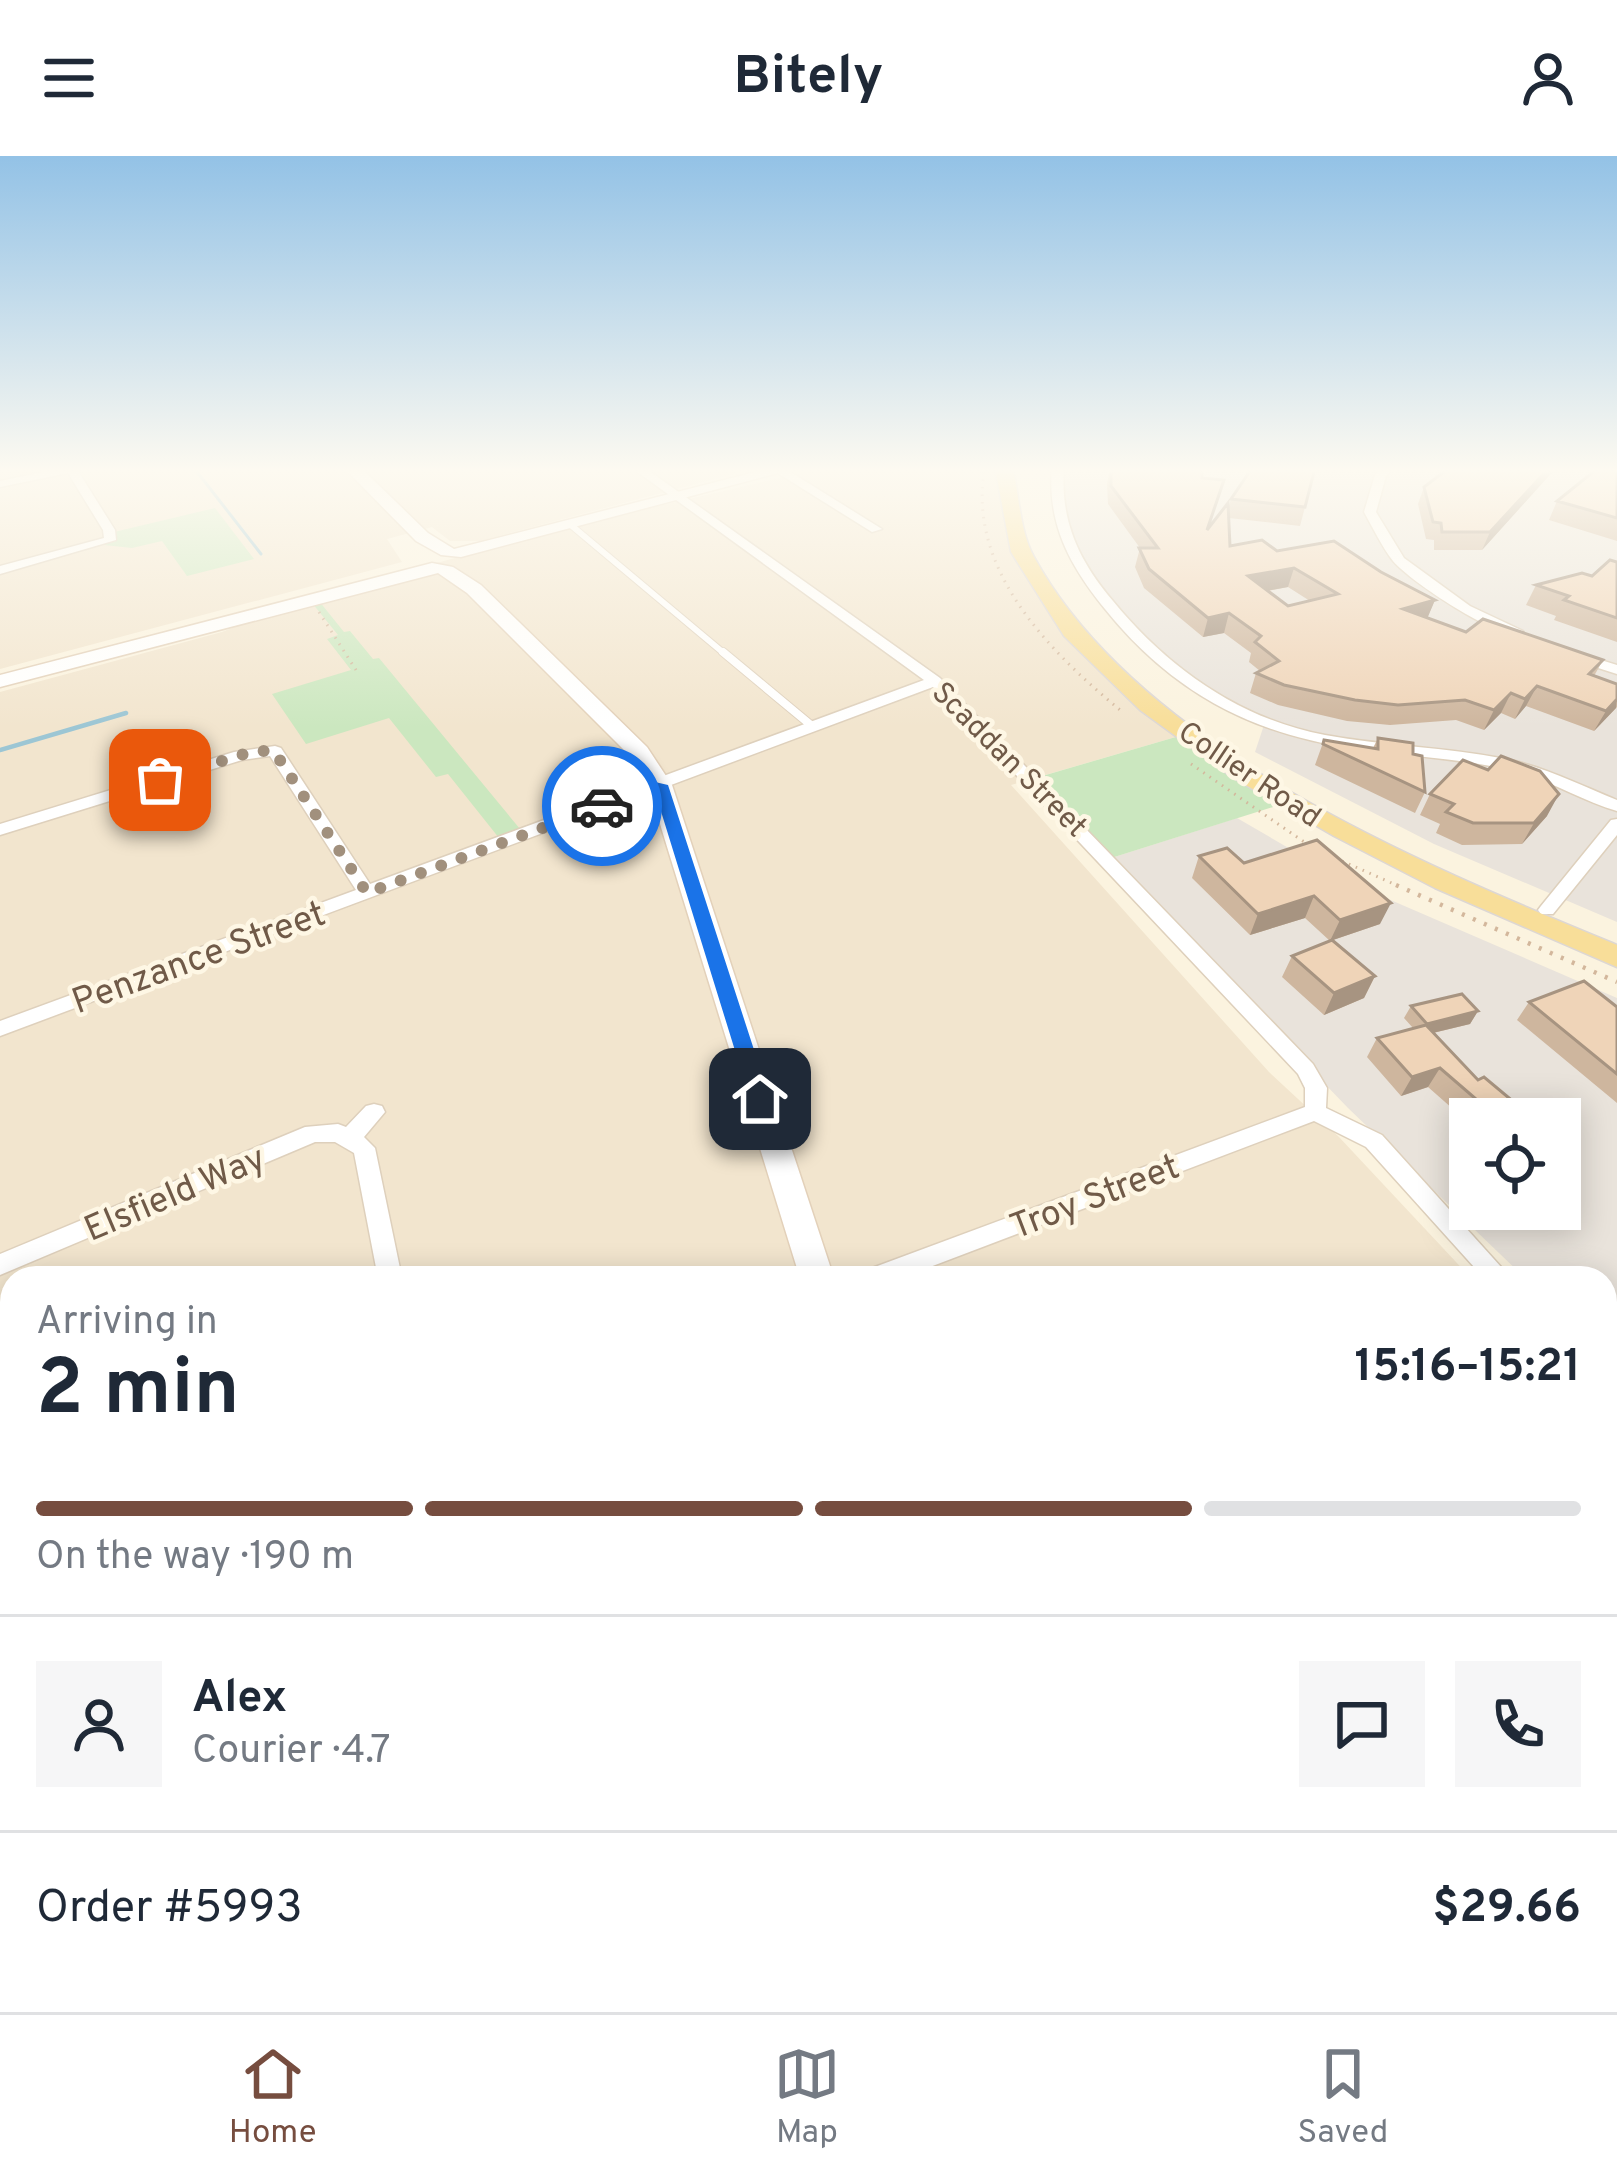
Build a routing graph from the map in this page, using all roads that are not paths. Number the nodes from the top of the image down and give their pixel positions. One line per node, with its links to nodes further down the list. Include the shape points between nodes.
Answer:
1 (64, 555): 11 (street)
2 (441, 555): 10 (street)
3 (458, 555): 10 (street)
4 (606, 555): 17 (lane)
5 (759, 555): 16 (street, Scaddan Street)
6 (1022, 555): 25 (main road, Collier Road, via 1092,651 1191,738 1330,827)
7 (1039, 555): 23 (main road, Collier Road, via 1083,620 1153,690 1256,766 1359,824)
8 (1074, 555): 19 (street, via 1158,655 1262,723 1509,764)
9 (1396, 555): 12 (street, via 1465,609)
10 (444, 558): 15 (street); 18 (street, via 639,752)
11 (0, 570)
12 (1528, 638)
13 (1565, 653): 14 (street)
14 (1617, 670)
15 (0, 681)
16 (935, 681): 17 (street, Penzance Street); 28 (street, Scaddan Street, via 1306,1069)
17 (812, 726): 18 (street, Penzance Street)
18 (660, 785): 22 (street, Penzance Street); 32 (street)
19 (1617, 806)
20 (1617, 824): 23 (street)
21 (0, 830): 22 (street, via 274,751)
22 (367, 893): 26 (street, Penzance Street)
23 (1547, 910): 24 (main road, Collier Road)
24 (1617, 939)
25 (1617, 957)
26 (0, 1029)
27 (374, 1112): 29 (street)
28 (1316, 1112): 33 (street, Troy Street); 34 (street, via 1374,1141)
29 (350, 1138): 30 (street, Elsfield Way, via 314,1133); 31 (street, via 364,1148)
30 (0, 1265)
31 (387, 1266)
32 (813, 1266)
33 (905, 1266)
34 (1488, 1266)

